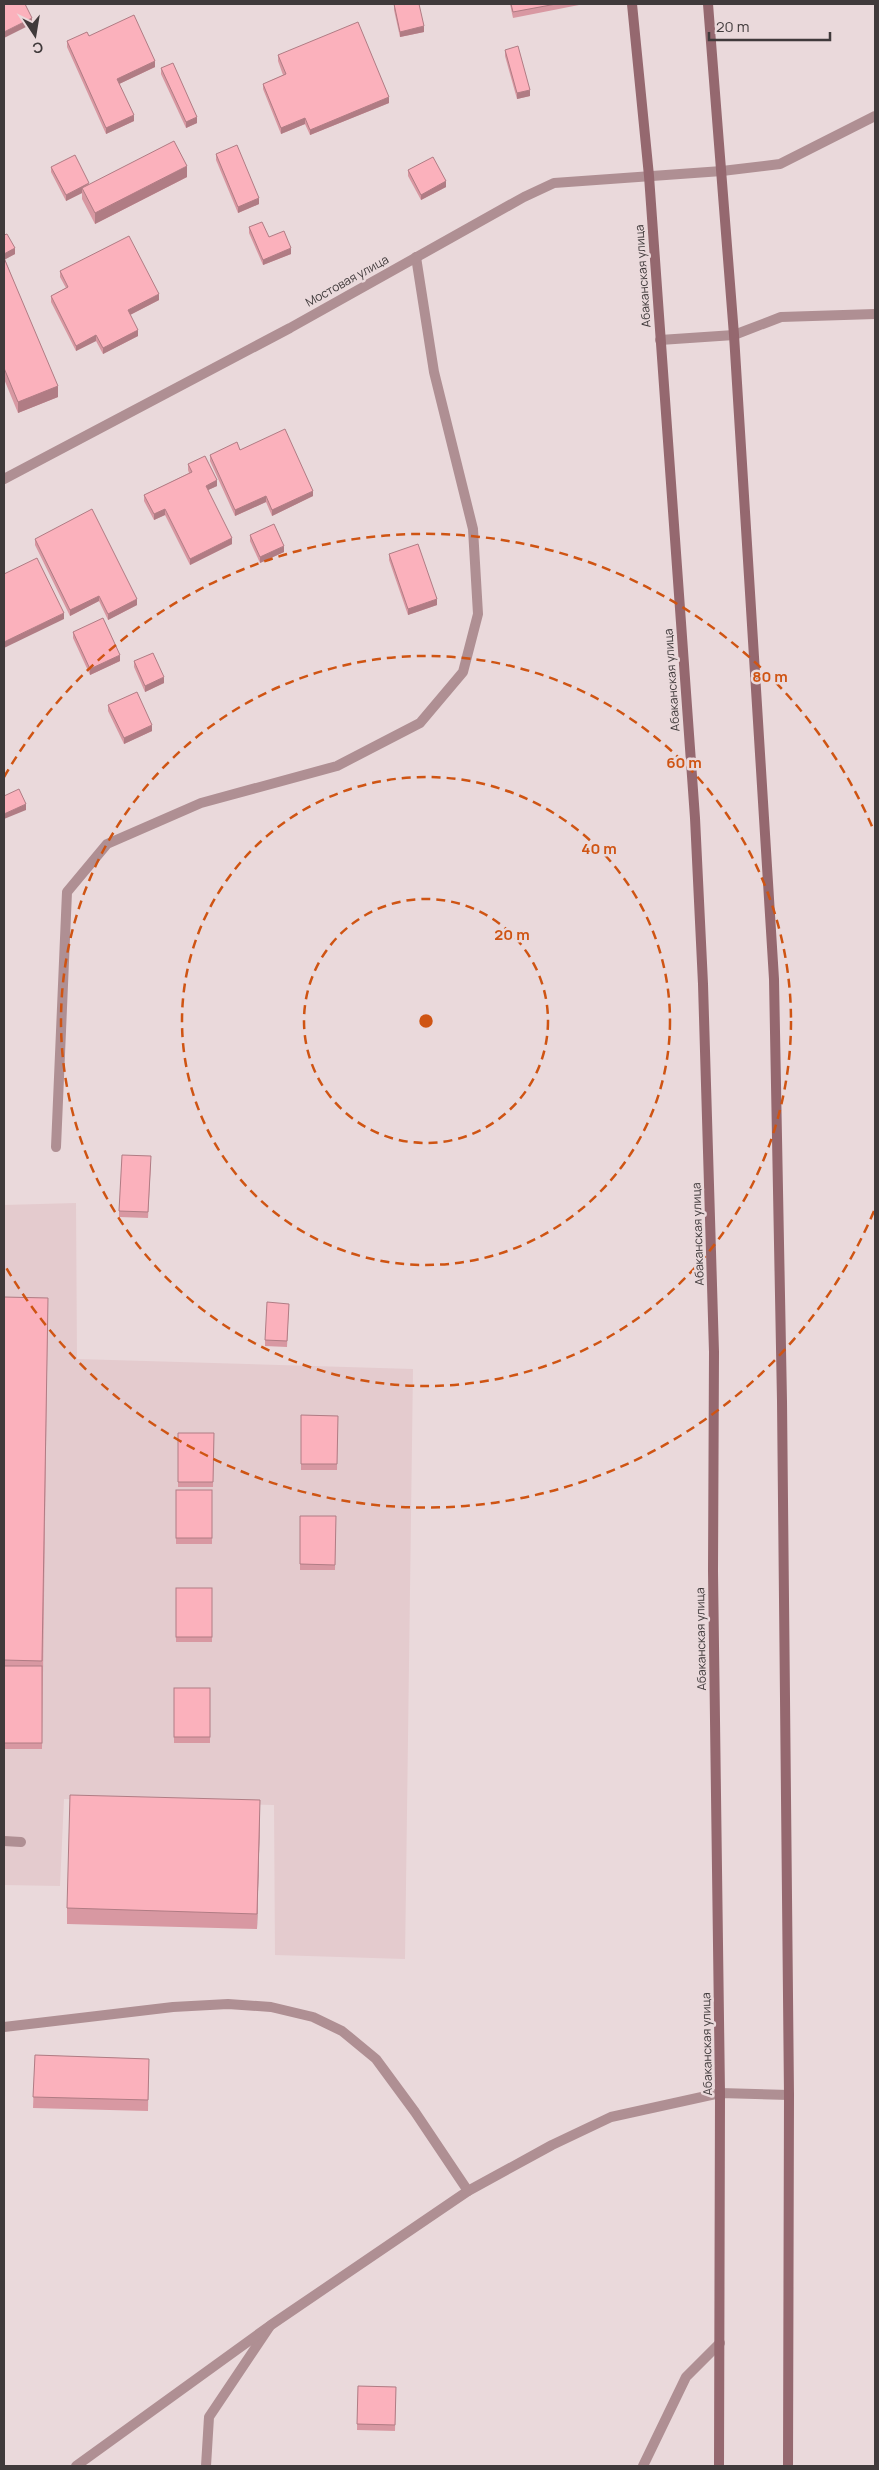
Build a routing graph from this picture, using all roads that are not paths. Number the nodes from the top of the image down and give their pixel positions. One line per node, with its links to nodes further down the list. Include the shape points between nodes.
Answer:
1 (632, 4): 5 (main road, Абаканская улица)
2 (708, 4): 4 (main road)
3 (875, 116): 4 (street, Мостовая улица, via 780,164)
4 (722, 171): 5 (street, Мостовая улица); 8 (main road)
5 (648, 176): 6 (street, Мостовая улица, via 554,183); 9 (main road, Абаканская улица)
6 (416, 257): 10 (street, Мостовая улица, via 290,328); 11 (street, via 434,372 473,529 478,614 463,672 420,723 337,766 201,803 107,844 68,892)
7 (875, 314): 8 (street, via 781,317)
8 (734, 335): 9 (street); 16 (main road, via 774,979)
9 (660, 340): 15 (main road, Абаканская улица, via 695,818 703,984 714,1352 712,1570)
10 (4, 479)
11 (56, 1147)
12 (4, 1842): 13 (street)
13 (21, 1842)
14 (4, 2027): 17 (street, via 228,2004 271,2007 313,2017 342,2031 376,2059)
15 (720, 2093): 16 (street); 17 (street, via 610,2117); 19 (main road, Абаканская улица)
16 (789, 2095): 24 (main road)
17 (468, 2191): 18 (street)
18 (271, 2325): 20 (street); 21 (street, via 209,2417)
19 (720, 2343): 22 (street, via 686,2377); 23 (main road, Абаканская улица)
20 (76, 2466)
21 (206, 2466)
22 (643, 2466)
23 (719, 2466)
24 (788, 2466)

